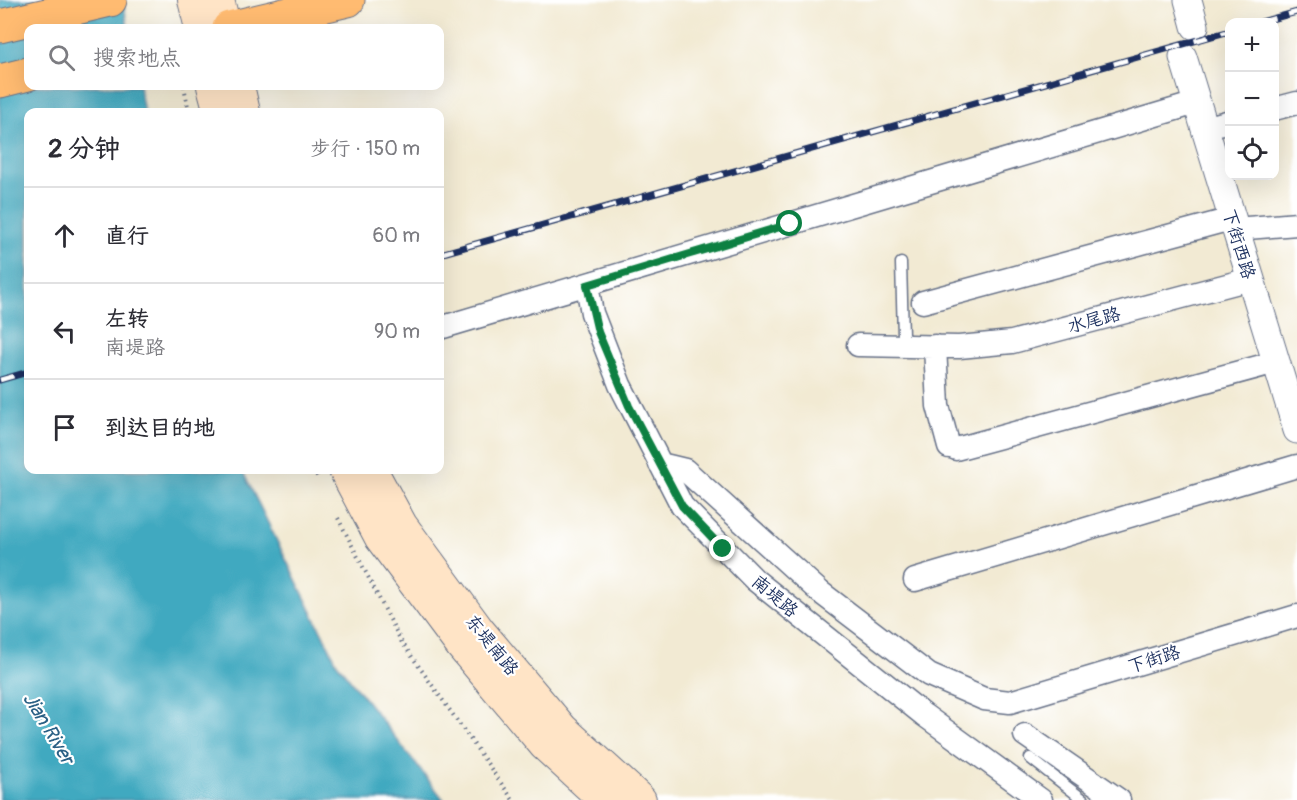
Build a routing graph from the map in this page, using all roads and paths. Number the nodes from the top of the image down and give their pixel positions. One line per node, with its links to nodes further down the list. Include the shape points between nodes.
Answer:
1 (110, 0): 8 (main road)
2 (194, 0): 5 (main road)
3 (218, 0): 6 (main road)
4 (343, 2): 7 (main road)
5 (200, 24)
6 (226, 24)
7 (245, 24)
8 (0, 26)
9 (1183, 57): 18 (street, 下街西路)
10 (24, 75): 11 (main road)
11 (0, 81)
12 (214, 90): 15 (main road)
13 (239, 90): 16 (main road)
14 (1297, 103): 17 (street)
15 (219, 108)
16 (243, 108)
17 (1279, 108)
18 (1200, 116): 19 (street); 20 (street, 下街西路); 24 (street)
19 (1225, 120)
20 (1233, 224): 21 (street); 23 (street, 下街西路); 25 (street)
21 (1297, 224)
22 (901, 263): 28 (lane, via 903,336)
23 (1250, 279): 29 (street, 水尾路, via 1012,342); 30 (street, 下街西路)
24 (587, 285): 26 (street); 32 (street, 南堤路, via 603,343 629,406)
25 (923, 302)
26 (444, 327)
27 (858, 345): 28 (street, 水尾路)
28 (911, 346): 29 (street, 水尾路)
29 (935, 346): 30 (street, via 938,406 952,448)
30 (1276, 362): 31 (street, 下街西路)
31 (1297, 430)
32 (660, 464): 39 (street, via 685,470 820,592 929,675 984,699); 45 (street, 南堤路, via 682,506 755,579 924,715)
33 (1297, 466): 37 (street)
34 (373, 474): 44 (main road, 东堤南路, via 401,525 479,631 562,729)
35 (333, 477): 43 (main road, 东堤南路, via 461,645 545,745)
36 (335, 512): 42 (path, via 401,641)
37 (915, 580)
38 (1297, 616): 39 (street, 下街路)
39 (1010, 702): 40 (street)
40 (1025, 735): 41 (street); 47 (street)
41 (1030, 758): 46 (lane)
42 (513, 800)
43 (605, 800)
44 (640, 800)
45 (1041, 800)
46 (1084, 800)
47 (1119, 800)

